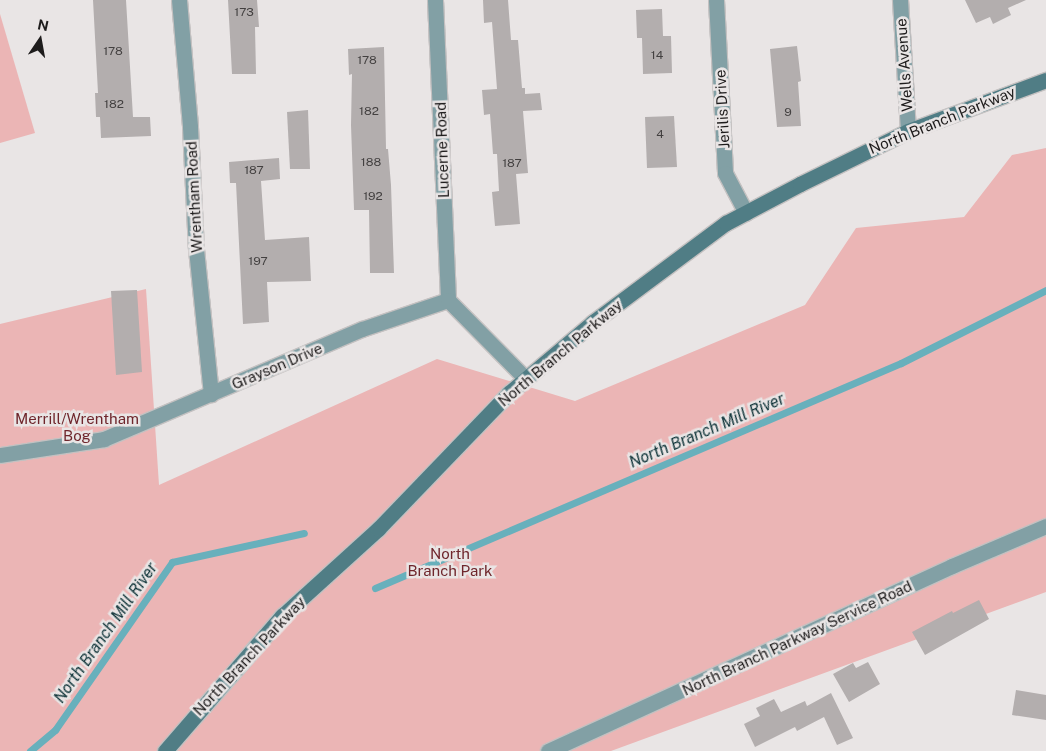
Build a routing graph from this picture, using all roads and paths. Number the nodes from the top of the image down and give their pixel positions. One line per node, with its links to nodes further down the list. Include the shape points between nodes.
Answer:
1 (179, 0): 10 (street, Wrentham Road, via 196,249)
2 (434, 0): 8 (street, Lucerne Road)
3 (716, 0): 7 (street, Jerilis Drive, via 725,173)
4 (900, 0): 6 (street, Wells Avenue)
5 (1046, 80): 6 (street, North Branch Parkway)
6 (908, 131): 7 (street, North Branch Parkway)
7 (746, 213): 9 (street, North Branch Parkway, via 726,224 593,322)
8 (448, 300): 9 (street); 10 (street, Grayson Drive, via 362,329)
9 (526, 379): 13 (street, North Branch Parkway, via 378,529 282,616)
10 (211, 394): 11 (street, Grayson Drive, via 104,439)
11 (0, 455)
12 (1046, 526): 14 (street, North Branch Parkway Service Road)
13 (165, 751)
14 (548, 751)

